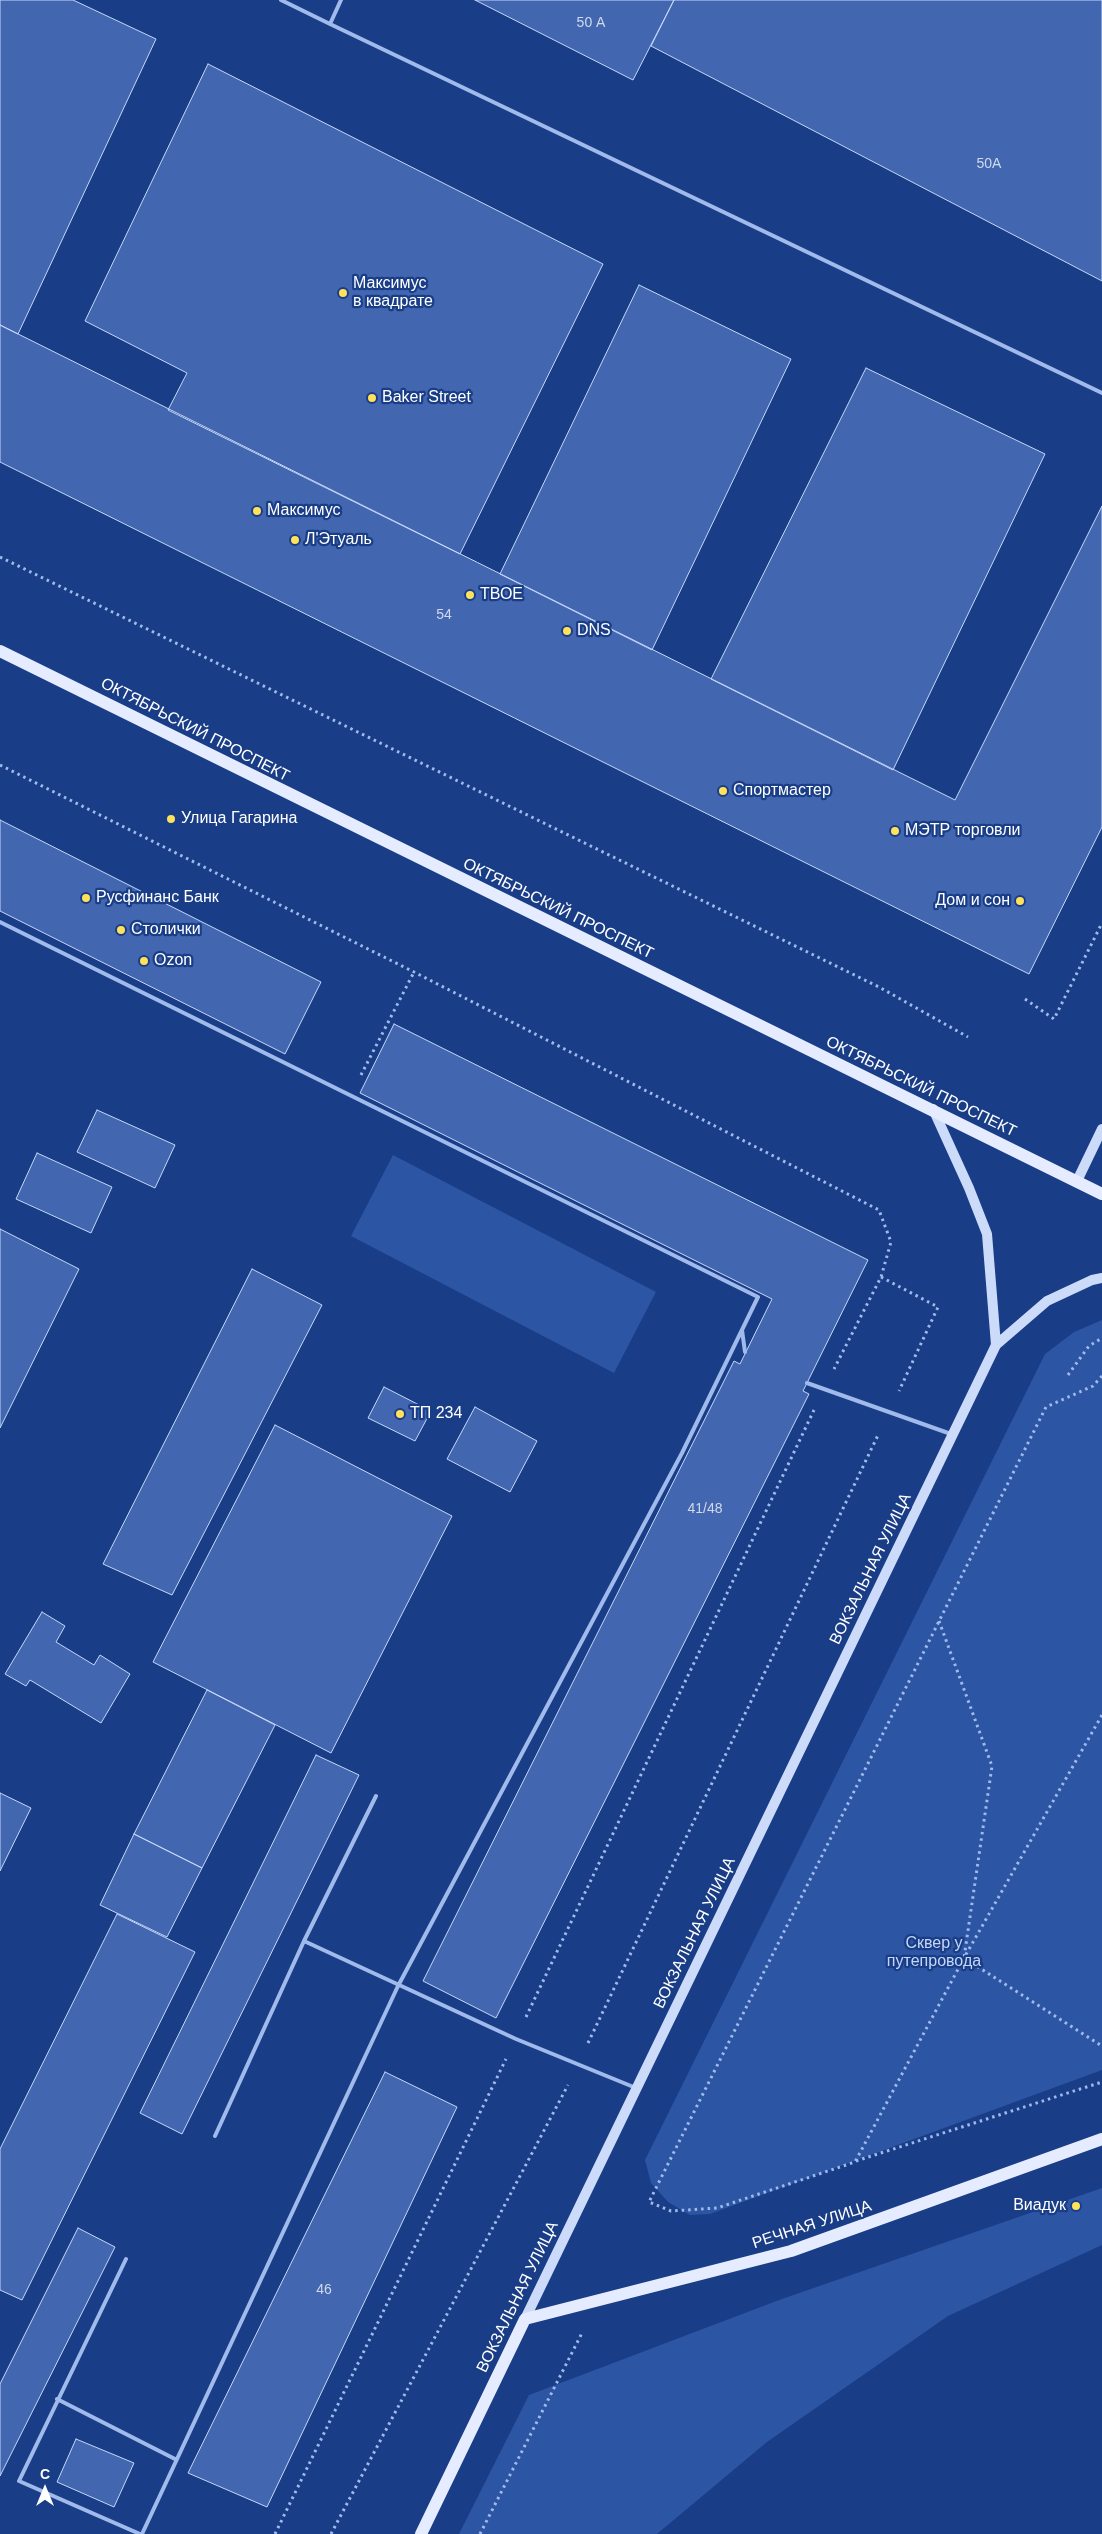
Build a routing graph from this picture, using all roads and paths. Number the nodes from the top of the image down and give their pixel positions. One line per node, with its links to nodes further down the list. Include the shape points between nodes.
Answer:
1 (281, 0): 3 (lane)
2 (341, 0): 3 (lane)
3 (330, 24): 4 (lane)
4 (1102, 393)
5 (0, 557): 12 (path, via 861,978)
6 (0, 650): 14 (main road, ОКТЯБРЬСКИЙ ПРОСПЕКТ)
7 (0, 765): 10 (path)
8 (0, 922): 13 (lane)
9 (1102, 922): 11 (path, via 1054,1018)
10 (414, 972): 13 (path); 18 (path, via 879,1210 891,1242)
11 (1024, 1000)
12 (968, 1037)
13 (351, 1096): 20 (lane, via 758,1297)
14 (933, 1109): 16 (main road, ОКТЯБРЬСКИЙ ПРОСПЕКТ); 22 (main road, via 987,1234)
15 (1102, 1129): 16 (main road)
16 (1077, 1181): 17 (main road, ОКТЯБРЬСКИЙ ПРОСПЕКТ)
17 (1102, 1194)
18 (881, 1278): 27 (path); 28 (path, via 938,1307)
19 (1102, 1278): 22 (main road, ВОКЗАЛЬНАЯ УЛИЦА, via 1047,1301)
20 (742, 1330): 23 (lane); 35 (lane, via 682,1454)
21 (1102, 1338): 24 (path, via 1089,1346)
22 (996, 1345): 29 (main road, ВОКЗАЛЬНАЯ УЛИЦА)
23 (745, 1352)
24 (1068, 1375)
25 (1102, 1376): 30 (path, via 1093,1386 1046,1407)
26 (807, 1383): 27 (lane)
27 (824, 1390): 28 (lane); 36 (path)
28 (890, 1411): 29 (lane); 38 (path)
29 (953, 1435): 40 (main road, ВОКЗАЛЬНАЯ УЛИЦА)
30 (938, 1620): 34 (path, via 992,1766); 43 (path, via 649,2202 671,2210 716,2208)
31 (1102, 1715): 34 (path)
32 (376, 1796): 33 (lane)
33 (304, 1941): 35 (lane); 41 (lane)
34 (964, 1958): 37 (path); 43 (path)
35 (398, 1986): 36 (lane); 48 (lane)
36 (516, 2039): 38 (lane); 50 (path)
37 (1102, 2046)
38 (578, 2065): 40 (lane); 51 (path)
39 (1102, 2082): 43 (path)
40 (638, 2089): 46 (main road, ВОКЗАЛЬНАЯ УЛИЦА)
41 (215, 2136)
42 (1102, 2139): 45 (main road, РЕЧНАЯ УЛИЦА, via 791,2251)
43 (856, 2162)
44 (126, 2260): 47 (lane)
45 (598, 2302): 46 (main road, РЕЧНАЯ УЛИЦА); 53 (path)
46 (525, 2319): 52 (main road, ВОКЗАЛЬНАЯ УЛИЦА)
47 (57, 2400): 48 (lane); 49 (lane, via 19,2481)
48 (175, 2459): 49 (lane)
49 (141, 2534)
50 (275, 2534)
51 (331, 2534)
52 (421, 2534)
53 (480, 2534)

